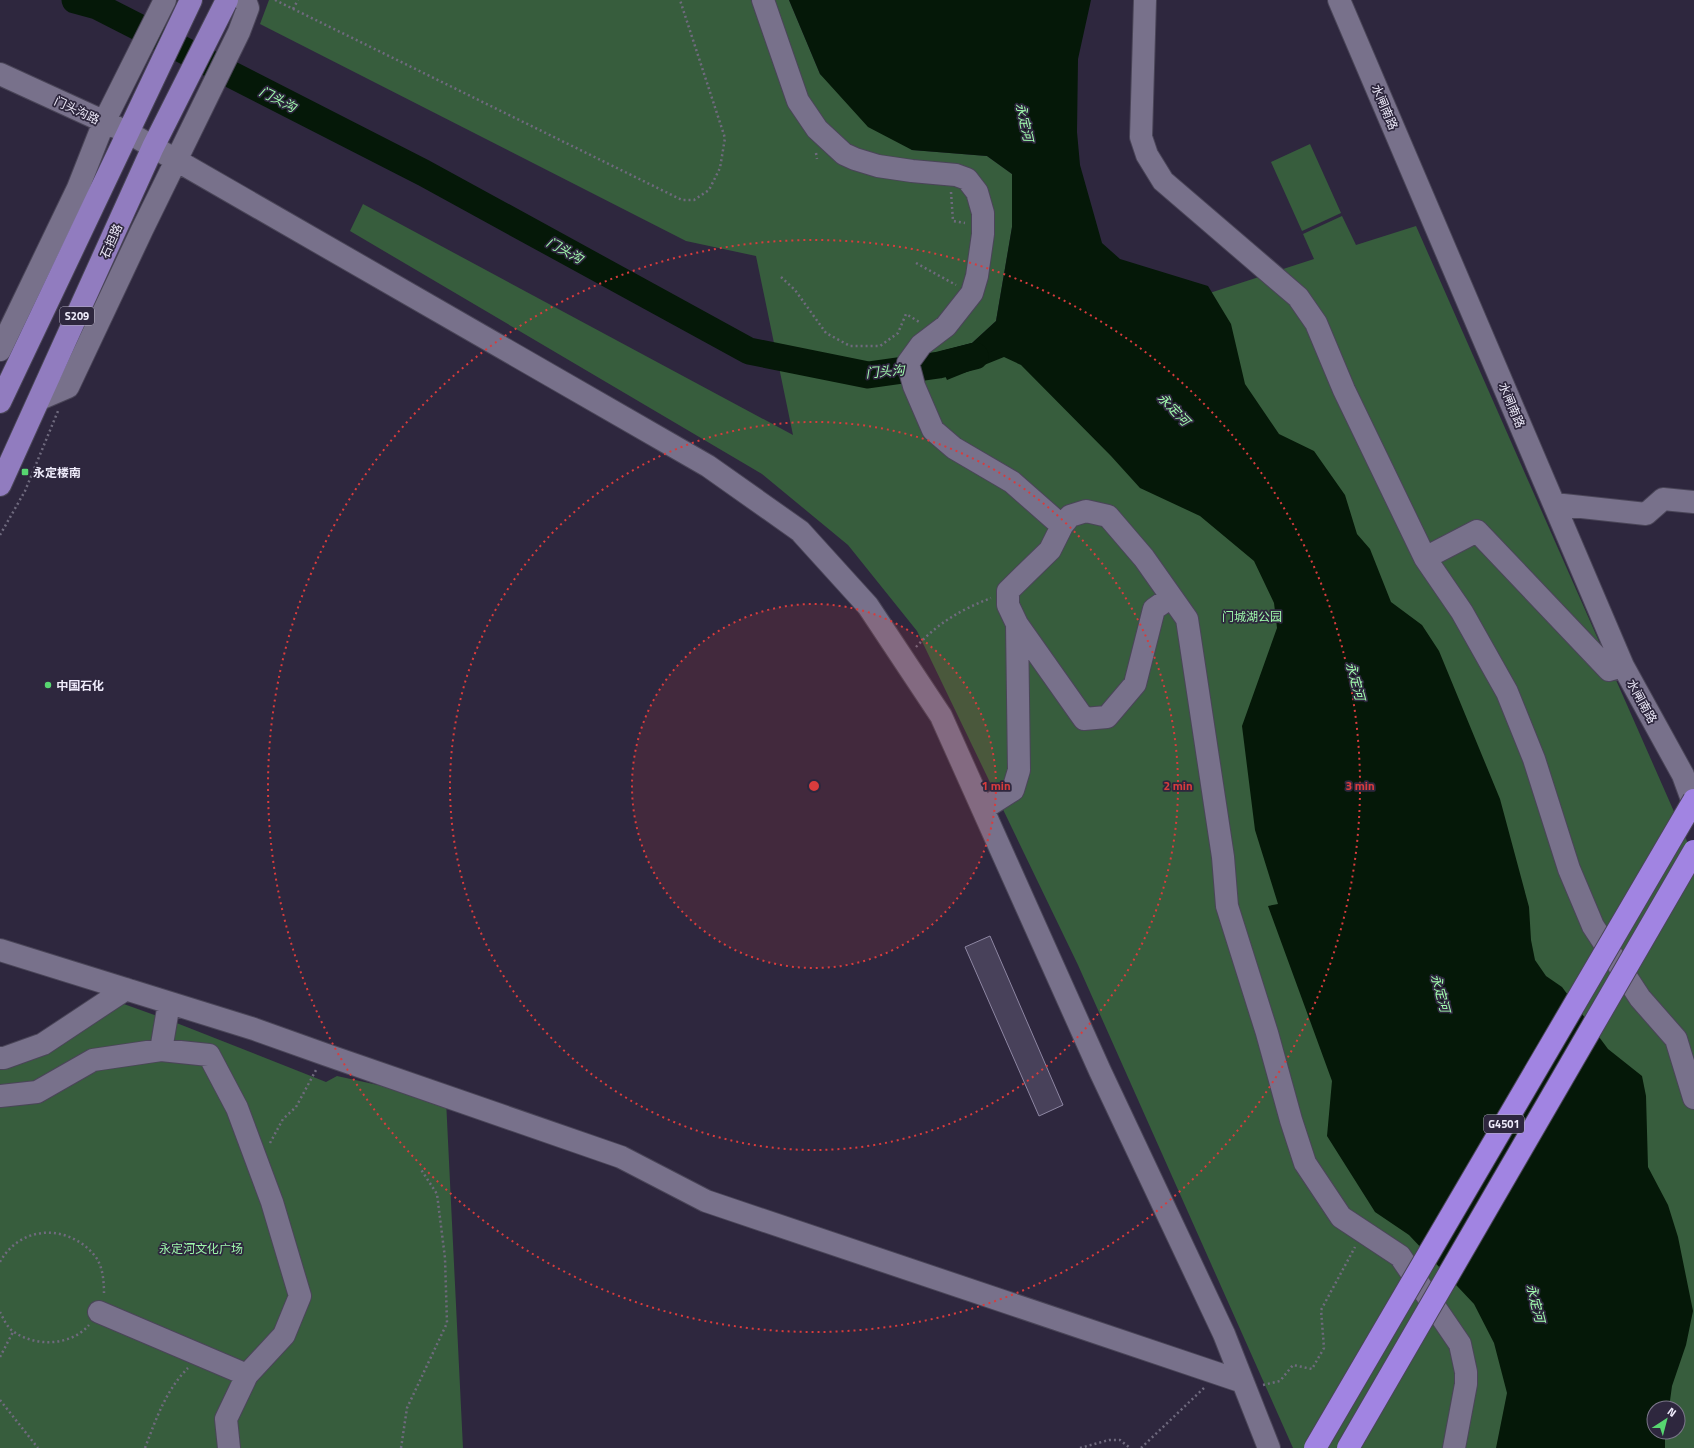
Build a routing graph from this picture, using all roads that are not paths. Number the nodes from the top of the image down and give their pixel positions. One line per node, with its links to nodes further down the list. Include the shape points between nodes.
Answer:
1 (165, 0): 9 (street)
2 (228, 0): 11 (main road, 石担路 / S209)
3 (245, 0): 12 (street, via 248,8 239,32)
4 (763, 0): 19 (street, via 798,101 817,129 844,154 878,166 956,175 968,179 977,192 983,213 982,241 972,293 946,326 921,345 908,363 914,386 933,430 954,448 1012,482)
5 (1145, 0): 20 (street, via 1140,136 1147,155 1163,181 1298,297 1316,323 1344,390)
6 (1339, 0): 18 (street, 水闸南路)
7 (188, 6): 10 (main road, S209)
8 (0, 74): 9 (street, 门头沟路)
9 (104, 122): 10 (street, 门头沟路); 13 (street, via 78,188)
10 (128, 134): 11 (street, 门头沟路); 14 (main road, S209)
11 (153, 148): 12 (street, 门头沟路); 15 (main road, 石担路 / S209)
12 (177, 162): 15 (street, via 68,387); 26 (street, 门头沟路, via 708,466 800,531 868,606 941,716)
13 (0, 350)
14 (2, 387)
15 (40, 399): 16 (main road, 石担路 / S209)
16 (0, 485)
17 (1694, 502): 18 (street, via 1663,499 1646,514)
18 (1554, 504): 23 (street, 水闸南路)
19 (1062, 526): 21 (street, via 1070,516 1086,511 1108,516 1144,558); 22 (street, via 1050,550 1008,591 1008,605)
20 (1425, 558): 23 (street, via 1477,530 1609,670); 34 (street, via 1462,612 1507,692 1534,759 1569,869 1593,926 1640,998 1676,1039)
21 (1171, 597): 22 (street, via 1154,609 1135,684 1107,717 1084,719); 42 (street, via 1186,619 1223,857 1227,906 1268,1033 1305,1163 1341,1218 1400,1256 1460,1344 1466,1384)
22 (1017, 624): 26 (street, via 1019,770 1012,790)
23 (1623, 666): 25 (street, 水闸南路, via 1683,775)
24 (1694, 800): 40 (highway, G4501, bridge)
25 (1694, 805)
26 (983, 809): 37 (street, 门头沟路, via 1100,1071 1224,1334)
27 (1694, 851): 41 (highway, G4501, bridge)
28 (0, 950): 29 (street)
29 (126, 989): 30 (street); 32 (street, via 43,1044)
30 (169, 1003): 31 (street); 37 (street, via 621,1157 706,1201 1220,1374)
31 (161, 1050): 33 (street, via 92,1060 37,1092); 36 (street, via 209,1055 237,1108 272,1202 300,1296 284,1335)
32 (0, 1058)
33 (0, 1096)
34 (1694, 1098)
35 (99, 1312): 36 (street)
36 (247, 1375): 38 (street, via 226,1419)
37 (1245, 1386): 39 (street, 门头沟路)
38 (229, 1448)
39 (1269, 1448)
40 (1315, 1448)
41 (1348, 1448)
42 (1454, 1448)

